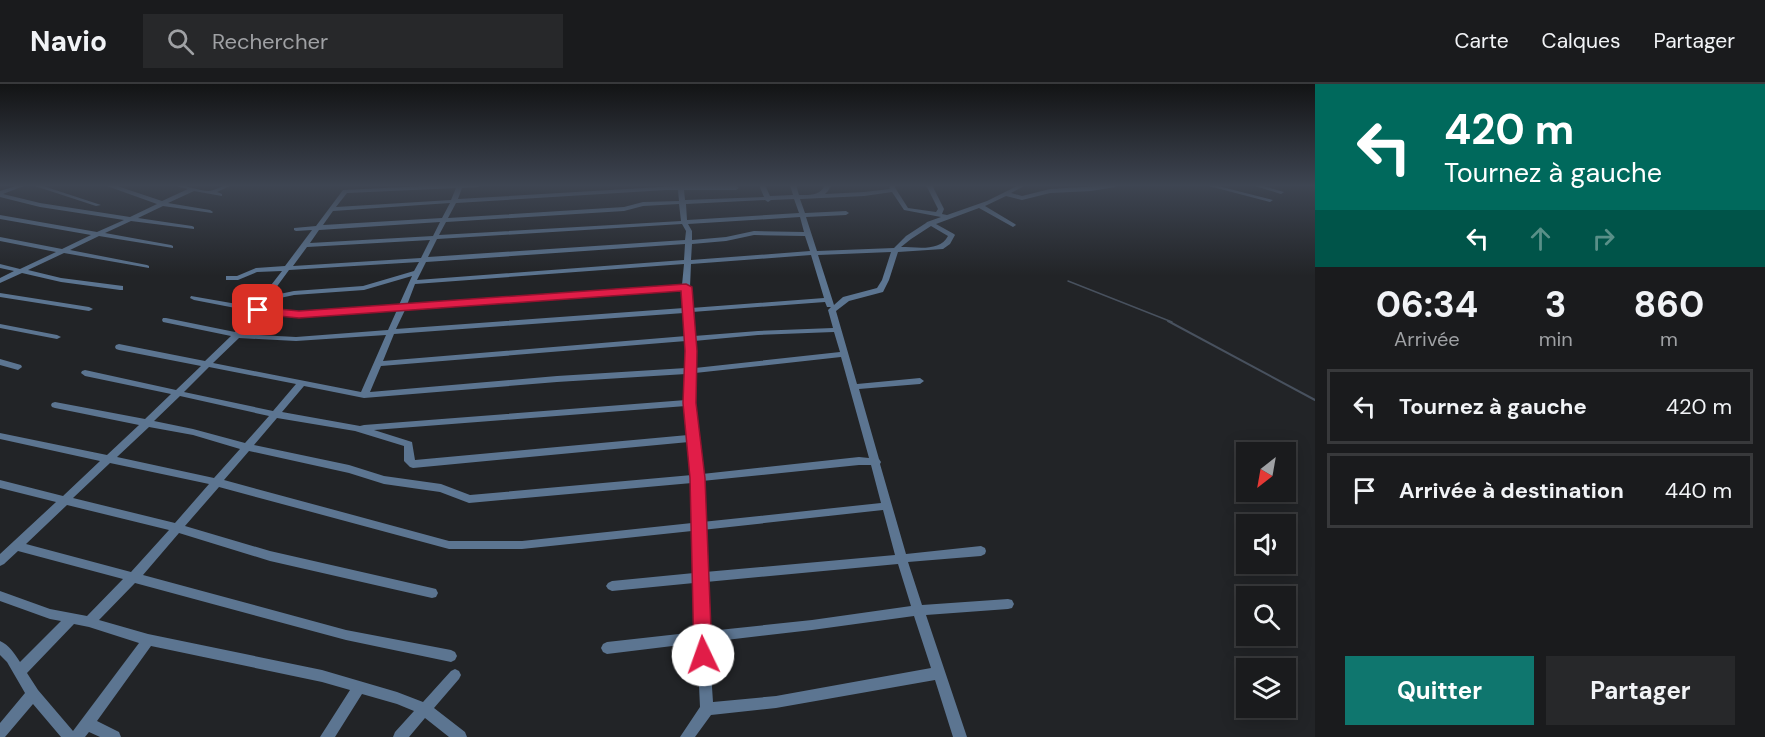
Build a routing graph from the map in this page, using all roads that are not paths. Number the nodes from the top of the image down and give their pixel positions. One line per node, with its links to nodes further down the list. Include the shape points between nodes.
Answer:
1 (113, 215): 12 (street)
2 (136, 215): 12 (street)
3 (326, 215): 18 (street)
4 (445, 215): 13 (street)
5 (517, 215): 13 (street)
6 (684, 215): 14 (street)
7 (794, 215): 14 (street)
8 (802, 215): 21 (street)
9 (942, 215): 15 (street)
10 (996, 215): 16 (street)
11 (0, 217): 20 (street)
12 (130, 218): 17 (street); 20 (street)
13 (442, 220): 18 (street); 23 (street)
14 (684, 222): 23 (street); 24 (street, via 689,231)
15 (929, 223): 27 (street); 27 (street, via 952,235 944,247)
16 (1013, 225)
17 (192, 228)
18 (317, 228): 19 (street); 25 (street)
19 (296, 229)
20 (95, 234): 26 (street); 28 (street)
21 (808, 234): 24 (street, via 754,233); 29 (street)
22 (0, 239): 28 (street)
23 (434, 239): 25 (street); 30 (street)
24 (686, 241): 30 (street); 31 (street)
25 (304, 245): 34 (street)
26 (171, 247)
27 (896, 248): 29 (street); 50 (street, via 880,290 846,299)
28 (59, 252): 33 (street); 35 (street)
29 (813, 253): 31 (street); 45 (street)
30 (422, 260): 34 (street); 36 (street)
31 (688, 262): 39 (street); 40 (street)
32 (0, 266): 35 (street)
33 (147, 267)
34 (289, 268): 37 (street, via 252,271); 44 (street)
35 (22, 270): 38 (street); 41 (street)
36 (417, 272): 39 (street); 44 (street, via 364,288)
37 (229, 278)
38 (0, 281)
39 (413, 282): 46 (street)
40 (686, 287): 46 (street); 49 (street)
41 (120, 288)
42 (0, 295): 47 (street)
43 (194, 298): 48 (street)
44 (266, 299): 48 (street)
45 (828, 300): 49 (street); 50 (street)
46 (403, 306): 48 (street, via 299,315); 54 (street)
47 (88, 309)
48 (258, 310): 55 (street)
49 (689, 310): 54 (street); 57 (street)
50 (832, 310): 53 (street)
51 (166, 320): 55 (street)
52 (0, 326): 56 (street)
53 (836, 330): 57 (street); 59 (street)
54 (392, 333): 55 (street, via 296,339); 62 (street)
55 (237, 335): 61 (street)
56 (57, 337)
57 (690, 338): 62 (street); 64 (street)
58 (119, 347): 61 (street)
59 (843, 354): 64 (street); 68 (street)
60 (0, 362): 63 (street)
61 (209, 363): 67 (street); 69 (street)
62 (377, 363): 70 (street)
63 (18, 367)
64 (690, 371): 70 (street); 71 (street)
65 (85, 373): 69 (street)
66 (920, 381): 68 (street)
67 (303, 382): 70 (street); 73 (street)
68 (854, 387): 80 (street)
69 (178, 393): 73 (street); 74 (street)
70 (364, 395)
71 (690, 403): 75 (street); 77 (street)
72 (55, 405): 74 (street)
73 (275, 414): 75 (street); 78 (street)
74 (148, 423): 78 (street); 79 (street)
75 (356, 428): 77 (street, via 409,444 409,461 419,464)
76 (0, 436): 79 (street)
77 (692, 438): 81 (street)
78 (247, 447): 81 (street, via 384,480 441,488 469,499); 82 (street)
79 (109, 460): 82 (street); 84 (street)
80 (876, 462): 81 (street); 85 (street)
81 (697, 478): 86 (street)
82 (216, 482): 86 (street, via 449,544 522,544); 87 (street)
83 (0, 484): 84 (street)
84 (66, 500): 87 (street); 88 (street)
85 (886, 506): 86 (street); 90 (street)
86 (697, 527): 93 (street)
87 (176, 528): 92 (street); 95 (street, via 270,556)
88 (18, 546): 91 (street); 92 (street)
89 (981, 551): 90 (street)
90 (902, 560): 93 (street); 98 (street)
91 (0, 561)
92 (134, 577): 100 (street); 105 (street, via 335,632)
93 (700, 577): 94 (street); 101 (street)
94 (612, 586)
95 (432, 593)
96 (0, 596): 99 (street)
97 (1008, 604): 98 (street)
98 (919, 610): 101 (street); 107 (street)
99 (71, 619): 100 (street); 106 (street)
100 (89, 622): 102 (street)
101 (702, 636): 104 (street); 112 (street)
102 (148, 640): 109 (street, via 322,676); 113 (street)
103 (0, 647): 106 (street)
104 (607, 648)
105 (451, 656)
106 (20, 671): 110 (street)
107 (939, 673): 112 (street, via 776,702); 122 (street)
108 (455, 675): 111 (street)
109 (359, 688): 111 (street); 118 (street)
110 (33, 694): 114 (street); 115 (street)
111 (424, 709): 119 (street); 120 (street)
112 (706, 709): 121 (street)
113 (86, 723): 116 (street); 117 (street)
114 (0, 733)
115 (70, 737)
116 (77, 737)
117 (114, 737)
118 (327, 737)
119 (400, 737)
120 (460, 737)
121 (687, 737)
122 (960, 737)

